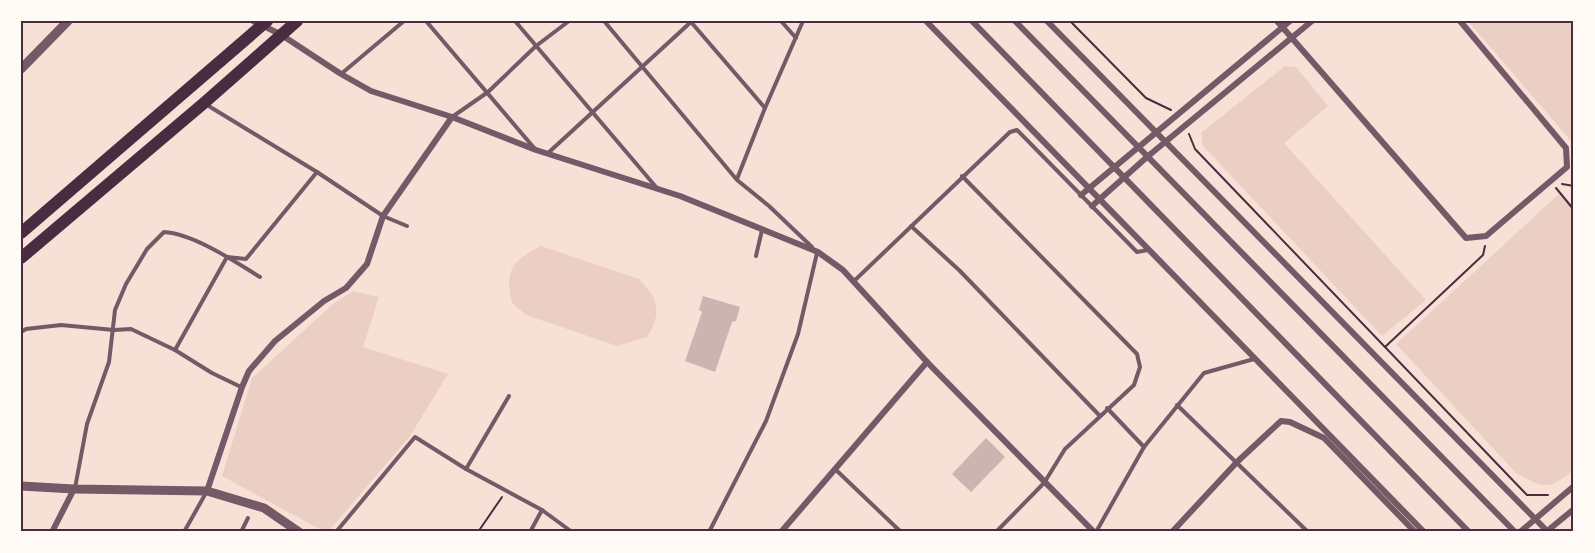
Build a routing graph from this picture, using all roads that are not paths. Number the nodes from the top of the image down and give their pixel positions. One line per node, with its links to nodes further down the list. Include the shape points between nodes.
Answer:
1 (68, 21): 25 (street)
2 (297, 21): 21 (main road)
3 (404, 21): 27 (lane)
4 (426, 21): 28 (lane)
5 (515, 21): 24 (lane)
6 (569, 21): 24 (lane)
7 (604, 21): 26 (lane)
8 (691, 21): 26 (lane); 30 (lane)
9 (781, 21): 23 (lane)
10 (803, 21): 23 (lane)
11 (926, 21): 44 (street)
12 (972, 21): 39 (street)
13 (1015, 21): 35 (street)
14 (1047, 21): 33 (street)
15 (1277, 21): 20 (street)
16 (1290, 21): 20 (street)
17 (1312, 21): 22 (street)
18 (1460, 21): 22 (street, via 1566,148 1567,167 1486,236 1466,238)
19 (261, 22): 21 (street); 53 (main road)
20 (1282, 27): 22 (street); 33 (street)
21 (280, 34): 27 (street); 29 (main road)
22 (1292, 37): 34 (street)
23 (796, 39): 30 (lane)
24 (536, 46): 28 (lane); 31 (lane)
25 (22, 66)
26 (642, 66): 31 (lane); 43 (lane)
27 (341, 74): 32 (street, via 371,91)
28 (488, 92): 32 (lane); 36 (lane)
29 (204, 103): 40 (lane); 58 (main road)
30 (765, 108): 43 (lane)
31 (592, 113): 37 (lane); 45 (lane)
32 (452, 117): 36 (street); 49 (street)
33 (1156, 132): 34 (street); 35 (street)
34 (1166, 142): 38 (street); 83 (street)
35 (1138, 147): 38 (street); 39 (street)
36 (536, 150): 37 (street)
37 (547, 153): 45 (street)
38 (1148, 157): 42 (street); 102 (street)
39 (1114, 167): 42 (street); 44 (street)
40 (317, 172): 49 (lane); 57 (lane, via 246,259)
41 (962, 176): 46 (lane, via 1017,130); 51 (lane); 69 (lane, via 1137,354 1140,367 1134,385)
42 (1124, 177): 47 (street); 101 (street)
43 (737, 180): 55 (lane)
44 (1089, 189): 46 (street); 47 (street)
45 (659, 190): 52 (street)
46 (1081, 195): 48 (lane)
47 (1099, 199): 48 (street); 54 (street)
48 (1092, 206): 54 (lane, via 1137,252)
49 (383, 216): 50 (lane); 66 (street, via 367,264 346,288 275,341 249,371)
50 (407, 226)
51 (911, 226): 60 (lane); 70 (lane, via 960,271)
52 (762, 230): 55 (street); 56 (lane)
53 (21, 233)
54 (1149, 250): 64 (street)
55 (818, 252): 60 (street); 92 (lane, via 798,334 766,421)
56 (756, 256)
57 (227, 257): 59 (lane); 61 (lane, via 176,233 164,232 147,249 126,284 115,310); 63 (lane)
58 (21, 258)
59 (260, 277)
60 (853, 282): 65 (street)
61 (114, 330): 62 (lane, via 61,325); 63 (lane, via 131,330); 78 (lane, via 109,362 87,424)
62 (21, 332)
63 (175, 350): 66 (lane)
64 (1255, 358): 68 (lane, via 1204,373); 100 (street)
65 (927, 362): 74 (street); 75 (street)
66 (242, 387): 79 (street)
67 (509, 396): 73 (lane)
68 (1176, 405): 71 (lane); 72 (lane)
69 (1107, 408): 70 (lane); 71 (lane)
70 (1100, 416): 75 (lane, via 1065,449)
71 (1144, 447): 96 (lane)
72 (1237, 462): 84 (street, via 1281,421 1290,422 1324,438); 97 (street); 98 (lane)
73 (466, 469): 81 (lane); 89 (lane, via 415,437)
74 (835, 469): 93 (street); 94 (lane)
75 (1044, 483): 95 (lane); 96 (street)
76 (21, 486): 78 (street)
77 (1574, 486): 83 (street)
78 (74, 489): 79 (street); 85 (street)
79 (207, 491): 86 (lane); 88 (street, via 264,508)
80 (1574, 509): 104 (street)
81 (542, 510): 90 (lane); 91 (lane)
82 (248, 518): 87 (lane)
83 (1535, 519): 103 (street); 104 (street)
84 (1408, 529): 99 (street)
85 (52, 532)
86 (184, 532)
87 (240, 532)
88 (299, 532)
89 (336, 532)
90 (530, 532)
91 (572, 532)
92 (709, 532)
93 (781, 532)
94 (901, 532)
95 (997, 532)
96 (1095, 532)
97 (1172, 532)
98 (1308, 532)
99 (1414, 532)
100 (1424, 532)
101 (1469, 532)
102 (1515, 532)
103 (1520, 532)
104 (1547, 532)

